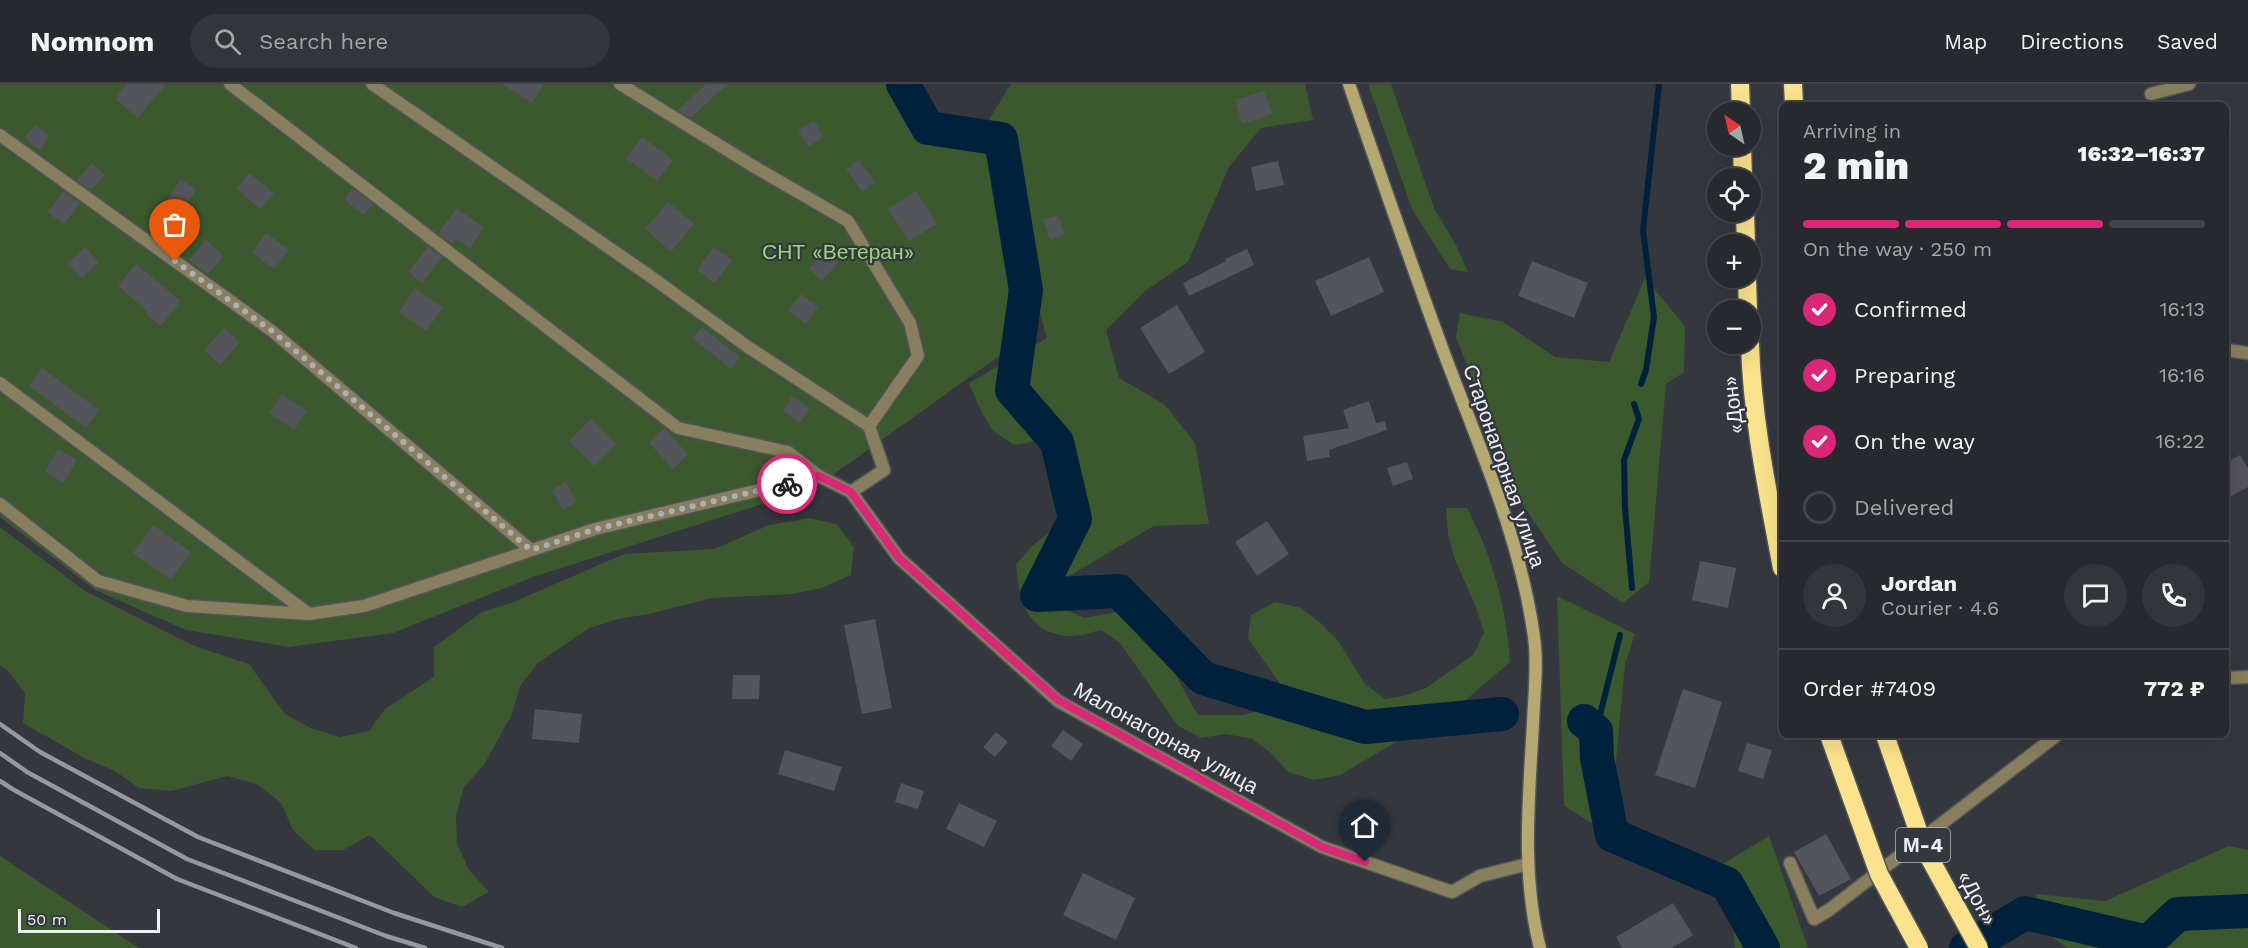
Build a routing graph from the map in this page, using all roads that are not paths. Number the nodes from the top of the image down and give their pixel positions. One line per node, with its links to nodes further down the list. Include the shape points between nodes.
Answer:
1 (230, 84): 17 (street, via 678,428 788,452)
2 (372, 84): 16 (street, via 748,347)
3 (621, 84): 16 (street, via 848,221 910,323 918,356)
4 (1349, 84): 29 (main road, Старонагорная улица, via 1500,503 1529,609 1535,640 1535,680)
5 (1740, 84): 9 (highway)
6 (1793, 84): 10 (highway)
7 (2190, 84): 8 (street)
8 (2151, 94)
9 (1741, 102)
10 (1794, 102)
11 (0, 135): 20 (street, via 272,331)
12 (2229, 350): 13 (street)
13 (2248, 353)
14 (1750, 354): 21 (highway, «Дон», via 1761,458)
15 (0, 382): 22 (street)
16 (869, 426): 18 (street, via 884,471)
17 (819, 476): 18 (street); 20 (street, via 596,529)
18 (851, 492): 29 (street, Малонагорная улица, via 899,558 1058,700 1322,847 1452,892 1480,876)
19 (0, 504): 22 (street, via 98,580 187,606)
20 (531, 550): 22 (street, via 364,606)
21 (1779, 551)
22 (309, 614)
23 (2248, 676): 24 (street)
24 (2229, 678)
25 (1830, 738): 31 (highway, М-4, bridge, via 1879,873)
26 (1886, 738): 32 (highway, «Дон» / М-4, bridge, via 1924,848)
27 (2053, 738): 28 (street, via 1815,919)
28 (1790, 862)
29 (1528, 864): 30 (main road, Старонагорная улица, via 1531,907)
30 (1540, 948)
31 (1919, 948)
32 (1979, 948)

